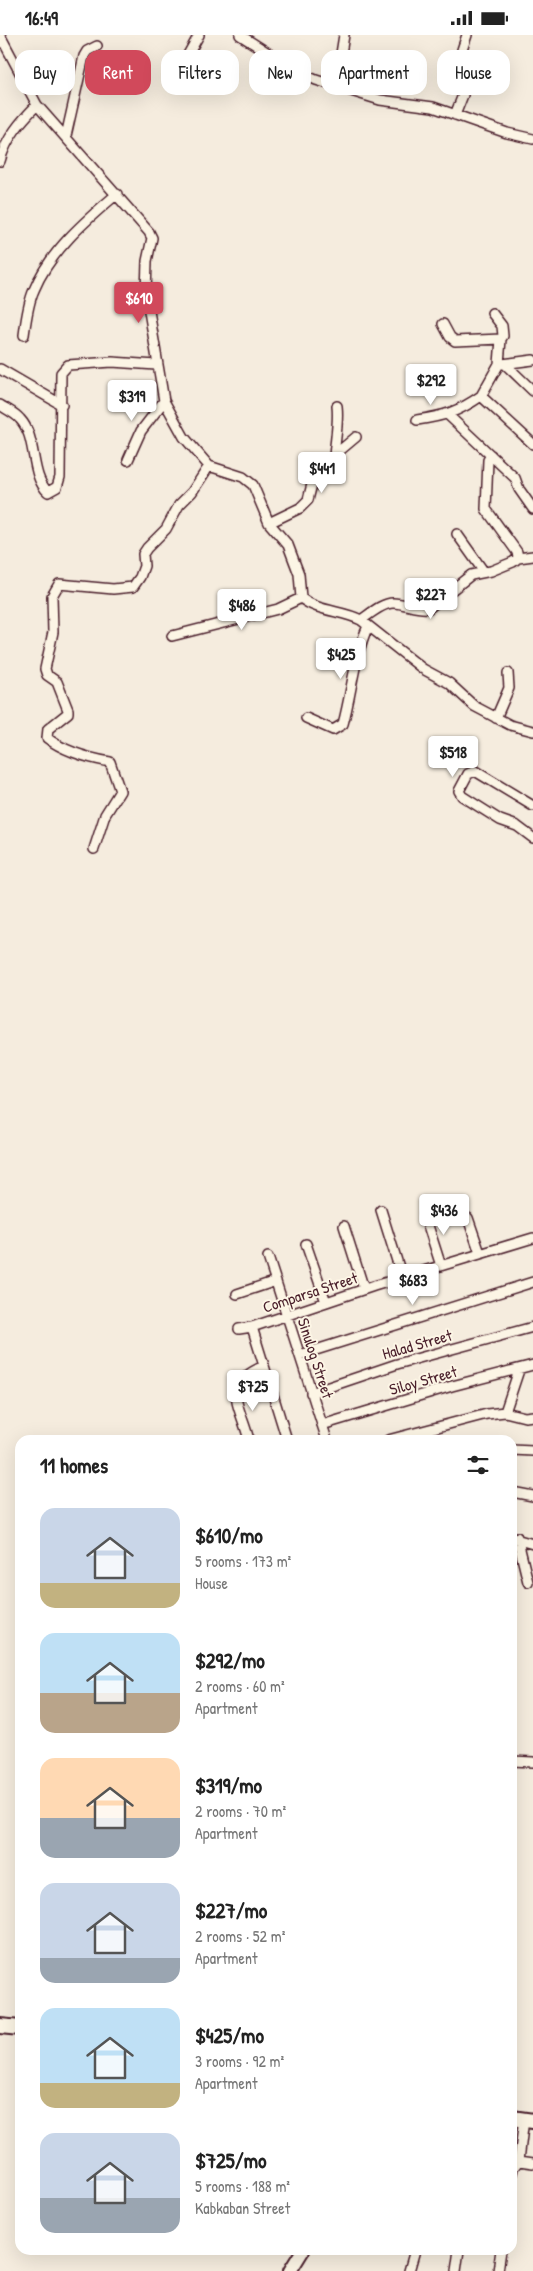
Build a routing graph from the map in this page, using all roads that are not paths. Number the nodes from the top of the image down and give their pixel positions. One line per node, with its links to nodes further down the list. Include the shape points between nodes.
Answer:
1 (0, 35): 11 (street)
2 (199, 35): 7 (street)
3 (240, 35): 9 (street, via 298,72)
4 (344, 35): 8 (street)
5 (467, 35): 12 (street, via 462,50 464,95)
6 (97, 46): 13 (street, via 84,56)
7 (191, 50)
8 (342, 50)
9 (321, 80)
10 (365, 95): 12 (street, via 433,107)
11 (37, 105): 13 (street); 15 (street, via 4,147)
12 (455, 115): 14 (street)
13 (66, 136): 16 (street)
14 (533, 139)
15 (0, 161)
16 (117, 194): 19 (street, via 80,226 49,265 34,290); 23 (street, via 141,220 152,238 146,293)
17 (492, 313): 20 (street, via 504,331)
18 (443, 324): 20 (street, via 455,341)
19 (24, 335)
20 (501, 339): 22 (street)
21 (533, 360): 22 (street)
22 (502, 364): 25 (street); 26 (street)
23 (156, 365): 27 (street); 29 (street, via 112,362 68,365 61,373)
24 (0, 369): 29 (street)
25 (533, 391)
26 (481, 396): 31 (street, via 460,411); 34 (street)
27 (164, 401): 37 (street, via 141,431); 38 (street, via 184,437)
28 (0, 405): 29 (street, via 23,423 39,476 48,492 57,487 60,477)
29 (62, 405)
30 (337, 406): 36 (street)
31 (448, 415): 32 (street); 35 (street)
32 (417, 420)
33 (356, 437): 36 (street)
34 (533, 444)
35 (491, 455): 39 (street, via 515,478); 43 (street, via 488,460 486,509)
36 (334, 457): 40 (street, via 313,480 308,500 300,508)
37 (128, 460)
38 (209, 466): 40 (street, via 249,481); 54 (street, via 179,505 166,529 143,554 144,566 133,587 113,589 59,584 52,596 53,632 44,669 57,682 68,713 48,729 47,738 81,755 110,762 120,791 106,815)
39 (533, 509)
40 (269, 523): 45 (street, via 288,545 299,574)
41 (458, 534): 44 (street)
42 (533, 556): 43 (street)
43 (518, 558): 44 (street)
44 (484, 572): 46 (street, via 472,575 429,608 392,603 384,605)
45 (301, 598): 46 (street, via 313,606 350,615); 47 (street, via 278,609)
46 (365, 623): 49 (street, via 342,725 333,730); 50 (street, via 474,706)
47 (172, 637)
48 (508, 673): 50 (street, via 509,688)
49 (306, 718)
50 (496, 718): 51 (street)
51 (533, 731)
52 (533, 806): 53 (street, via 475,771 468,773 460,791 462,796 500,820 517,826)
53 (533, 839)
54 (94, 849)
55 (381, 1210): 64 (street)
56 (424, 1213): 63 (street)
57 (468, 1218): 61 (street)
58 (344, 1226): 67 (street)
59 (533, 1238): 61 (street, Comparsa Street)
60 (306, 1244): 69 (street)
61 (480, 1253): 63 (street, Comparsa Street)
62 (268, 1257): 65 (street, Sinulog Street)
63 (441, 1266): 64 (street, Comparsa Street)
64 (402, 1277): 67 (street, Comparsa Street)
65 (276, 1281): 68 (street); 70 (street, Sinulog Street)
66 (533, 1282): 74 (street)
67 (364, 1289): 69 (street, Comparsa Street)
68 (237, 1294)
69 (326, 1302): 70 (street, Comparsa Street)
70 (286, 1314): 71 (street, Comparsa Street); 74 (street, Sinulog Street)
71 (252, 1327): 73 (street, Comparsa Street); 76 (street)
72 (533, 1327): 78 (street, Halad Street, via 397,1365)
73 (239, 1329)
74 (300, 1355): 78 (street, Sinulog Street)
75 (533, 1365): 77 (street, Siloy Street)
76 (264, 1367): 82 (street, via 238,1383 235,1393); 83 (street)
77 (519, 1370): 79 (street); 81 (street, Siloy Street)
78 (312, 1393): 81 (street, Sinulog Street)
79 (505, 1412): 80 (street); 85 (street, via 462,1419)
80 (533, 1417)
81 (322, 1425): 84 (street, Sinulog Street)
82 (248, 1435)
83 (285, 1435)
84 (325, 1435)
85 (406, 1435)
86 (517, 1450): 87 (street)
87 (533, 1451)
88 (517, 1493): 89 (street)
89 (533, 1496)
90 (517, 1538): 92 (street)
91 (517, 1544): 93 (street)
92 (533, 1544)
93 (528, 1582)
94 (517, 1761): 95 (street)
95 (533, 1762)
96 (0, 2026): 97 (main road)
97 (15, 2028)
98 (519, 2121): 99 (street)
99 (517, 2139)
100 (533, 2163): 101 (street)
101 (517, 2165)
102 (300, 2255): 106 (street)
103 (414, 2255): 107 (street)
104 (458, 2255): 108 (street)
105 (500, 2255): 109 (street)
106 (290, 2271)
107 (409, 2271)
108 (456, 2271)
109 (498, 2271)

